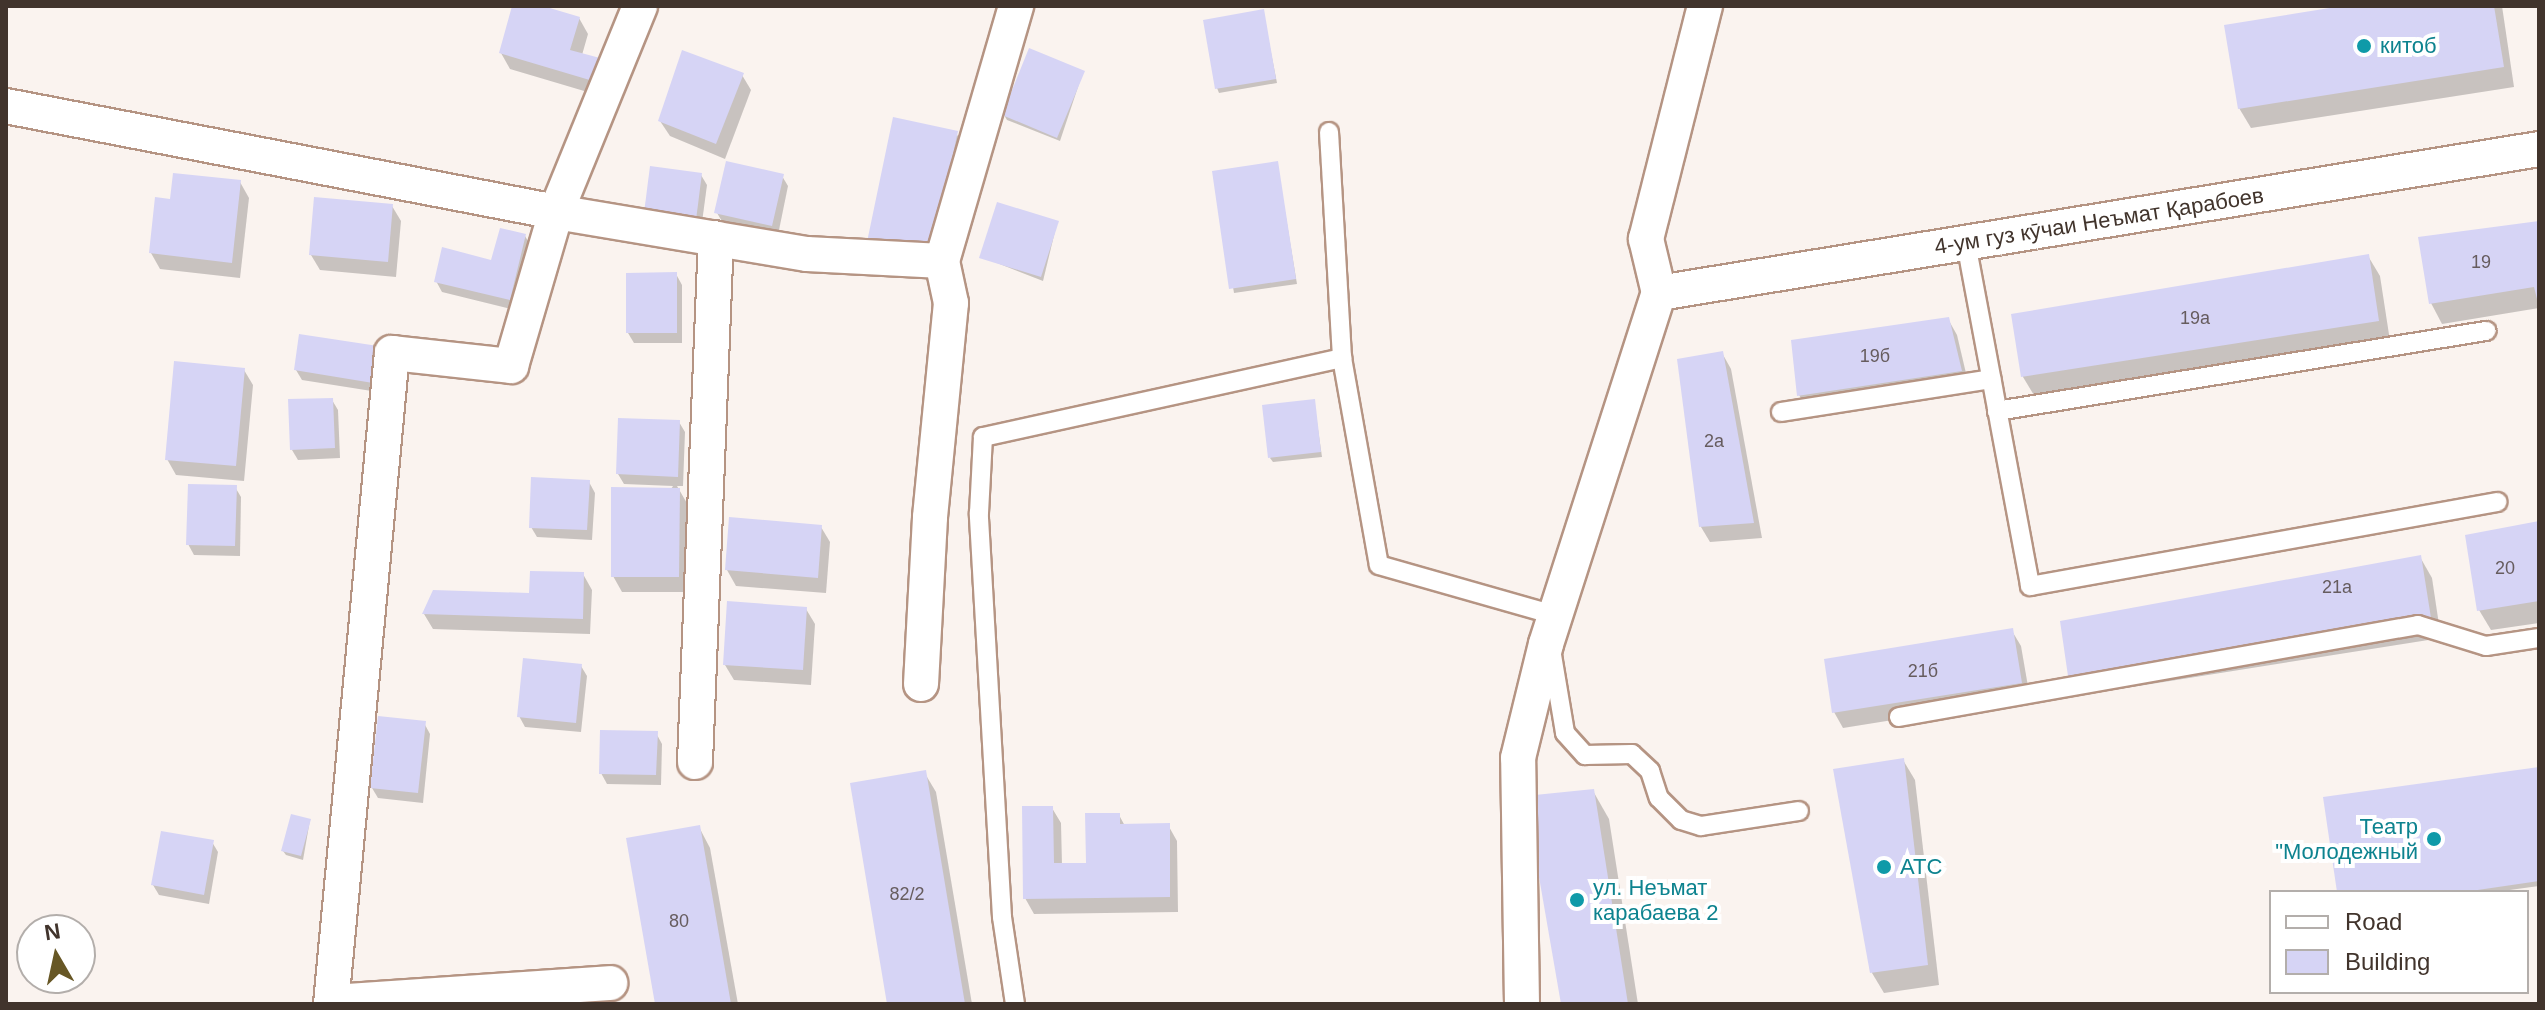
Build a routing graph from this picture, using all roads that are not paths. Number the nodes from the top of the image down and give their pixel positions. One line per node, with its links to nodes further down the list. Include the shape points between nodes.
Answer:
1 (640, 6): 7 (street)
2 (1016, 6): 10 (street)
3 (1705, 6): 11 (street, via 1646,239)
4 (6, 106): 7 (street)
5 (1329, 132): 13 (lane)
6 (2539, 149): 9 (street, 4-ум гуз кӯчаи Неъмат Қарабоев)
7 (556, 212): 8 (street); 25 (street, via 511,366 392,353)
8 (716, 238): 10 (street, via 807,254); 22 (street)
9 (1966, 243): 11 (street, 4-ум гуз кӯчаи Неъмат Қарабоев); 14 (lane)
10 (942, 261): 20 (street, via 951,303 930,517)
11 (1659, 293): 18 (street)
12 (2486, 331): 15 (lane)
13 (1342, 358): 18 (lane, via 1379,565); 26 (lane, via 983,437 979,513 1000,870)
14 (1991, 379): 15 (lane); 16 (lane)
15 (1997, 411): 17 (lane, via 2030,586)
16 (1781, 412)
17 (2498, 502)
18 (1551, 630): 23 (lane, via 1565,733 1585,755 1632,754 1650,771 1659,798 1681,820 1701,826); 27 (street, via 1518,758)
19 (2539, 638): 21 (lane, via 2486,646 2442,628 2418,625)
20 (921, 684)
21 (1899, 717)
22 (695, 762)
23 (1799, 811)
24 (610, 983): 25 (street)
25 (332, 1003)
26 (1015, 1004)
27 (1522, 1004)

